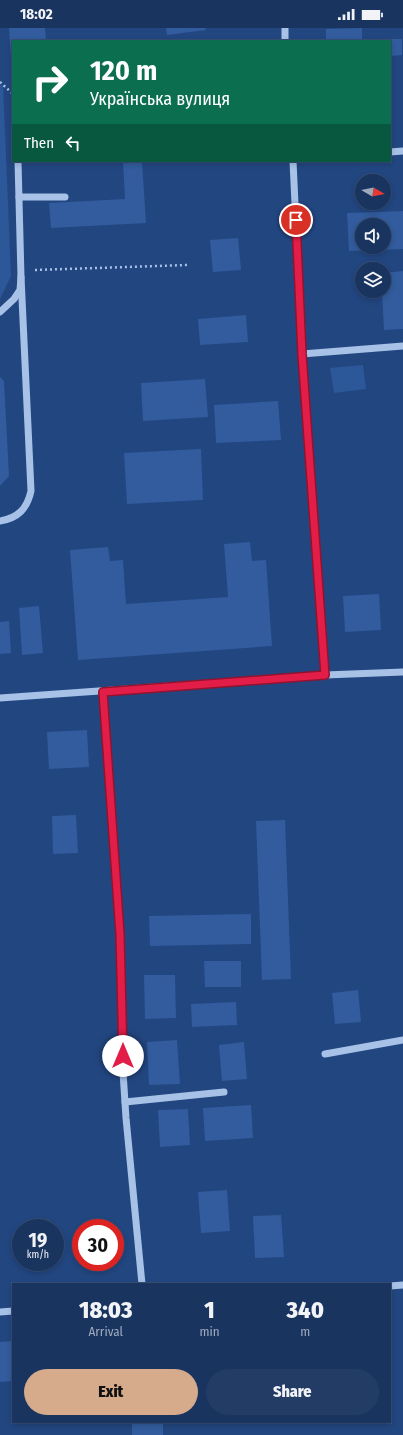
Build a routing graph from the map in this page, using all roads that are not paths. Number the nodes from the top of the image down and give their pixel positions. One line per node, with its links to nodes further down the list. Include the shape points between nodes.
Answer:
1 (284, 28): 2 (street)
2 (285, 40)
3 (403, 151): 4 (street)
4 (391, 152)
5 (18, 162): 7 (street)
6 (293, 162): 12 (street)
7 (19, 197): 8 (street); 9 (street)
8 (65, 197)
9 (21, 277): 10 (street, via 20,290); 13 (street, via 31,491 27,504 20,513 11,519)
10 (3, 310)
11 (403, 346): 12 (street)
12 (302, 354): 15 (street)
13 (0, 521)
14 (403, 672): 15 (street)
15 (325, 675): 16 (street)
16 (103, 692): 17 (street); 21 (street, via 120,934)
17 (0, 698)
18 (403, 1040): 19 (street)
19 (325, 1054)
20 (224, 1092): 21 (street)
21 (125, 1102): 22 (street)
22 (142, 1283)
23 (403, 1285): 24 (street)
24 (391, 1286)
25 (12, 1311): 26 (street)
26 (0, 1312)

